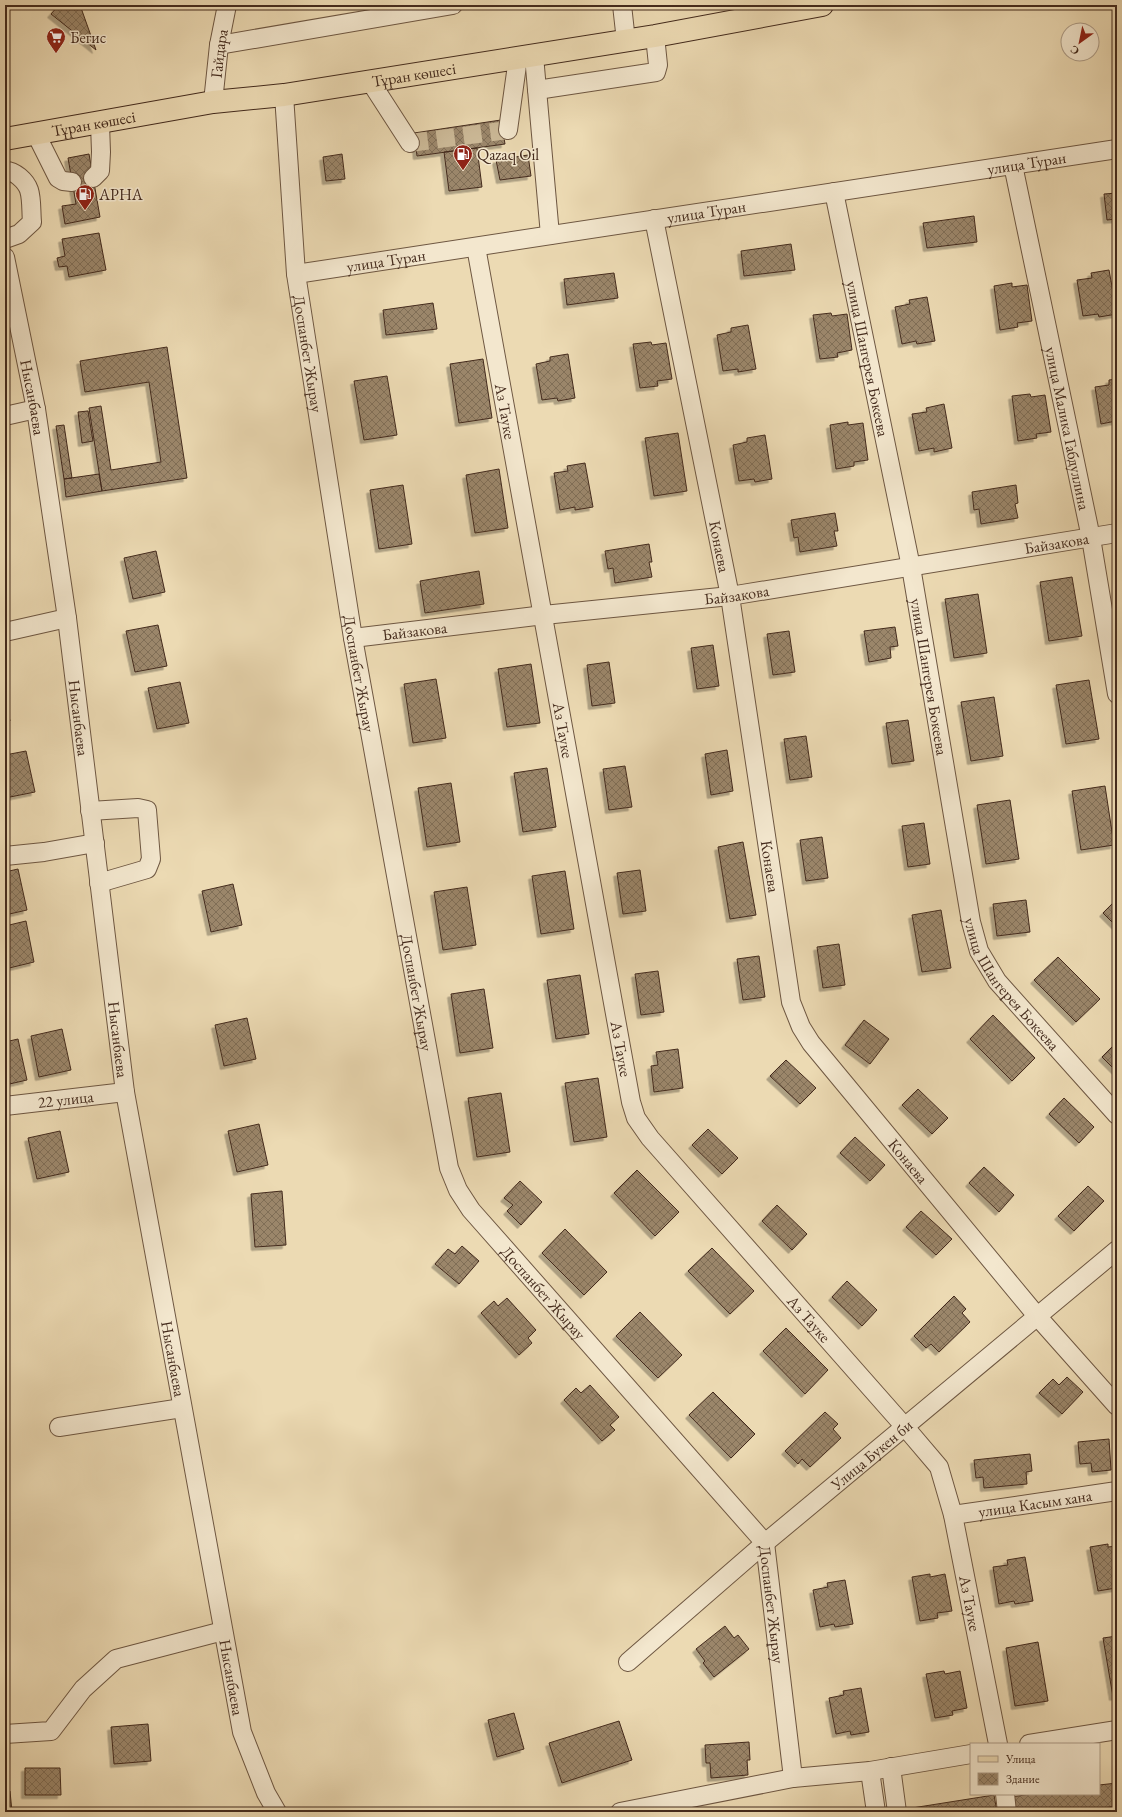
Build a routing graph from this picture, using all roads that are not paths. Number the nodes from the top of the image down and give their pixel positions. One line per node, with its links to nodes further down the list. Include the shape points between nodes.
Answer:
1 (227, 5): 7 (street, Гайдара)
2 (453, 5): 7 (street)
3 (622, 5): 6 (street)
4 (822, 5): 5 (main road, Тұран көшесі)
5 (655, 36): 6 (main road, Тұран көшесі); 10 (street, via 658,64 656,72)
6 (626, 41): 8 (main road, Тұран көшесі)
7 (219, 45): 12 (street, Гайдара)
8 (526, 57): 9 (main road, Тұран көшесі); 10 (street); 14 (street)
9 (370, 82): 11 (main road, Тұран көшесі); 17 (street)
10 (537, 90): 25 (street)
11 (284, 95): 12 (main road, Тұран көшесі); 29 (street, Доспанбет Жырау)
12 (213, 102): 13 (main road, Тұран көшесі)
13 (100, 124): 15 (main road, Тұран көшесі); 21 (street, via 100,171)
14 (508, 130)
15 (36, 134): 16 (main road, Тұран көшесі); 22 (street, via 58,178)
16 (5, 140)
17 (410, 143)
18 (1117, 149): 19 (street, улица Туран)
19 (1013, 165): 23 (street, улица Туран); 33 (street, улица Малика Габдуллина)
20 (5, 171): 26 (street, via 8,170 20,177 29,189 32,222 19,234)
21 (93, 178)
22 (72, 182)
23 (834, 192): 24 (street, улица Туран); 34 (street, улица Шангерея Бокеева)
24 (654, 220): 25 (street, улица Туран); 35 (street, Конаева)
25 (550, 235): 27 (street, улица Туран)
26 (5, 239)
27 (476, 247): 29 (street, улица Туран); 36 (street, Аз Тауке)
28 (5, 257): 30 (street, Нысанбаева)
29 (296, 274): 39 (street, Доспанбет Жырау)
30 (36, 409): 31 (street); 37 (street, Нысанбаева)
31 (5, 416)
32 (1117, 533): 33 (street, Байзакова)
33 (1091, 538): 34 (street, Байзакова); 40 (street, улица Малика Габдуллина)
34 (911, 567): 35 (street, Байзакова); 47 (street, улица Шангерея Бокеева, via 971,922 979,951 997,981)
35 (730, 596): 36 (street, Байзакова); 49 (street, Конаева, via 791,1002 801,1027 811,1043)
36 (544, 615): 39 (street, Байзакова); 52 (street, Аз Тауке, via 631,1102 636,1118 650,1138)
37 (67, 618): 38 (street); 41 (street, Нысанбаева)
38 (5, 632)
39 (353, 638): 56 (street, Доспанбет Жырау, via 449,1168 458,1190 476,1216)
40 (1117, 694)
41 (90, 811): 42 (street, Нысанбаева); 44 (street, via 138,808 147,810 151,859 147,869)
42 (95, 843): 43 (street); 44 (street, Нысанбаева)
43 (5, 856)
44 (99, 883): 45 (street, Нысанбаева)
45 (125, 1092): 46 (street, 22 улица); 51 (street, Нысанбаева)
46 (5, 1106)
47 (1117, 1115)
48 (1117, 1250): 49 (street, Улица Букен би)
49 (1038, 1316): 50 (street, Конаева); 52 (street, Улица Букен би)
50 (1117, 1406)
51 (182, 1408): 53 (street); 57 (street, Нысанбаева)
52 (904, 1426): 55 (street, Аз Тауке, via 939,1467); 56 (street, Улица Букен би)
53 (59, 1427)
54 (1117, 1491): 55 (street, улица Касым хана)
55 (953, 1515): 61 (street, Аз Тауке)
56 (765, 1543): 58 (street, Улица Букен би); 66 (street, Доспанбет Жырау)
57 (223, 1631): 60 (street, via 116,1659 83,1689 51,1731); 68 (street, Нысанбаева, via 242,1732 266,1794)
58 (628, 1662)
59 (1117, 1730): 62 (street)
60 (5, 1734)
61 (998, 1743)
62 (1035, 1743)
63 (970, 1754): 64 (street)
64 (891, 1767): 65 (street); 71 (street)
65 (870, 1771): 66 (street); 70 (street)
66 (793, 1778): 69 (street)
67 (1005, 1795): 72 (street)
68 (277, 1812)
69 (620, 1812)
70 (876, 1812)
71 (897, 1812)
72 (1007, 1812)

